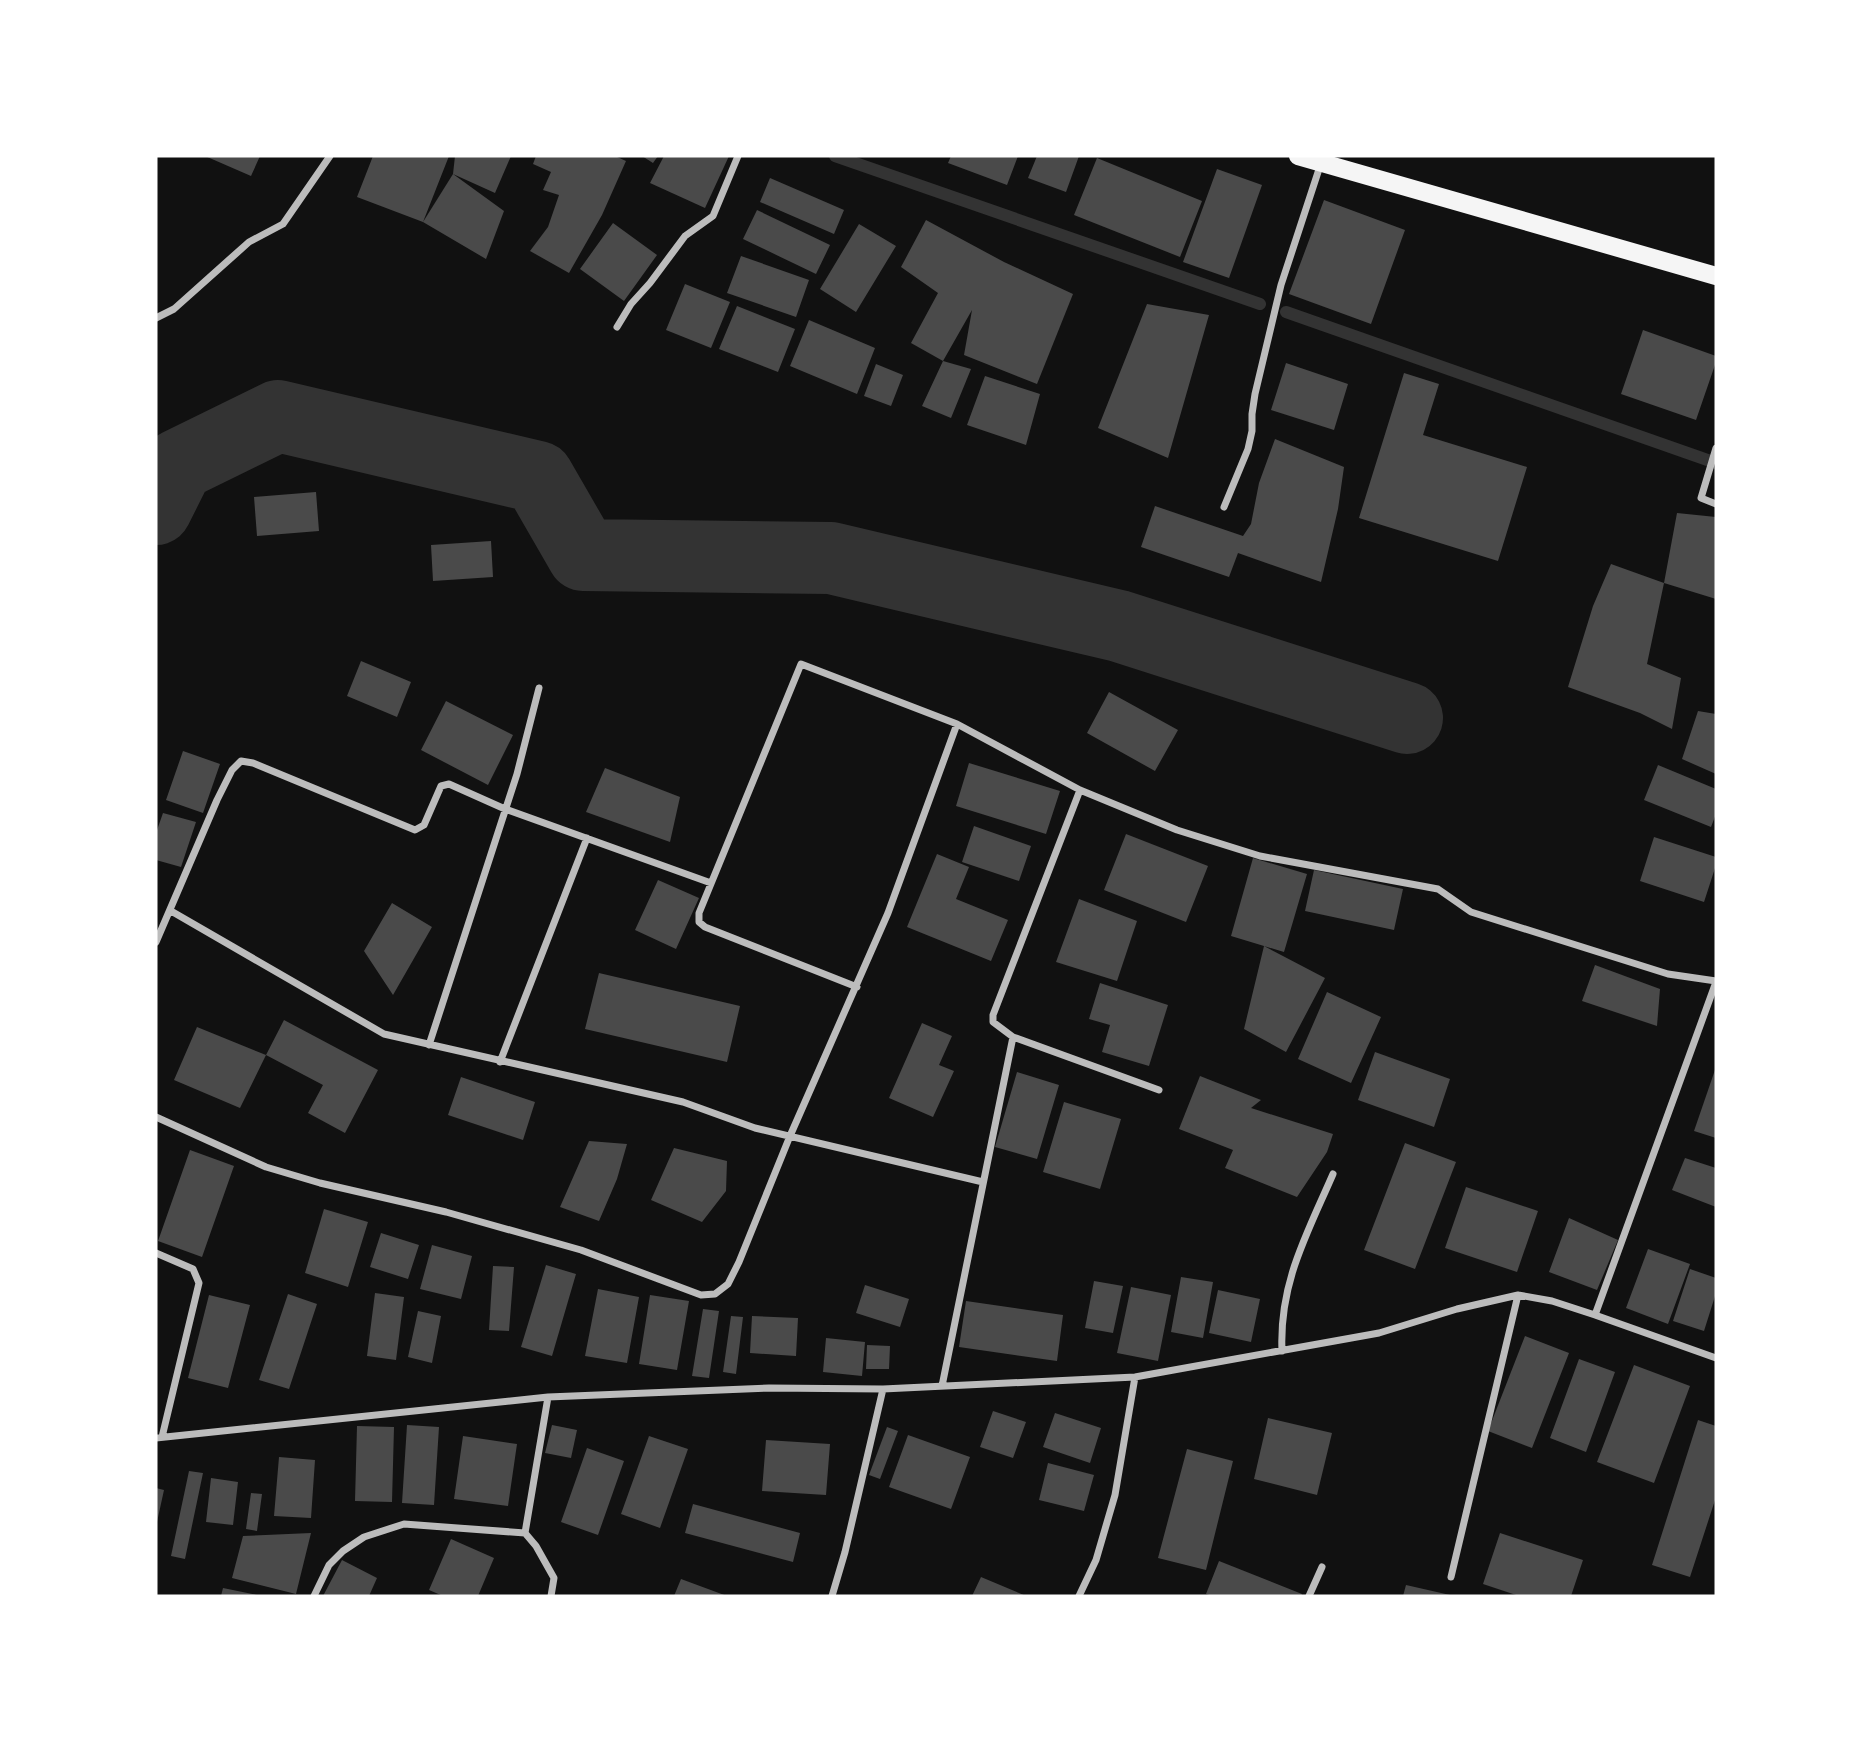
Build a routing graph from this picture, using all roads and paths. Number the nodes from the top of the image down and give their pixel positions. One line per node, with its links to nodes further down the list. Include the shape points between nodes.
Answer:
1 (330, 156): 6 (street, via 283,224 249,242 174,309)
2 (738, 156): 7 (street, via 713,216 685,236)
3 (1298, 156): 4 (main road)
4 (1321, 163): 5 (main road); 10 (street, via 1282,285 1255,394 1248,449)
5 (1716, 276)
6 (156, 318)
7 (617, 327)
8 (1716, 448): 9 (street, via 1701,498)
9 (1716, 504)
10 (1224, 507)
11 (539, 688): 14 (street)
12 (957, 724): 13 (street); 16 (street, via 801,664); 20 (street)
13 (1080, 790): 19 (street, via 1177,830 1259,856 1438,889 1471,912 1668,974); 21 (street, via 993,1015 993,1022)
14 (505, 809): 15 (street); 17 (street, via 457,786 443,785 425,825 415,830 241,761 217,800); 22 (street)
15 (587, 838): 16 (street); 23 (street)
16 (711, 883): 20 (street, via 699,913 699,922 705,927)
17 (170, 911): 18 (street); 22 (street, via 384,1034)
18 (156, 942)
19 (1716, 981): 31 (street)
20 (857, 987): 26 (street)
21 (1013, 1037): 24 (street); 28 (street)
22 (429, 1045): 23 (street)
23 (500, 1062): 26 (street, via 683,1102)
24 (1158, 1090)
25 (156, 1117): 26 (street, via 266,1167 581,1250 701,1295 715,1294 728,1284)
26 (790, 1136): 28 (street)
27 (1333, 1174): 32 (street, via 1289,1276)
28 (983, 1182): 35 (street)
29 (156, 1253): 38 (street, via 193,1269 199,1283)
30 (1518, 1295): 31 (street); 32 (street, via 1379,1333); 41 (street)
31 (1595, 1315): 33 (street)
32 (1282, 1351): 34 (street)
33 (1716, 1358)
34 (1135, 1377): 35 (street); 45 (street, via 1115,1495 1096,1560)
35 (942, 1386): 36 (street)
36 (883, 1388): 37 (street); 44 (street)
37 (548, 1397): 38 (street); 39 (street)
38 (159, 1438)
39 (525, 1533): 42 (street, via 404,1524 364,1537 343,1551 329,1565); 43 (street, via 554,1578)
40 (1322, 1567): 46 (street)
41 (1451, 1577)
42 (314, 1596)
43 (551, 1596)
44 (832, 1596)
45 (1079, 1596)
46 (1309, 1596)

